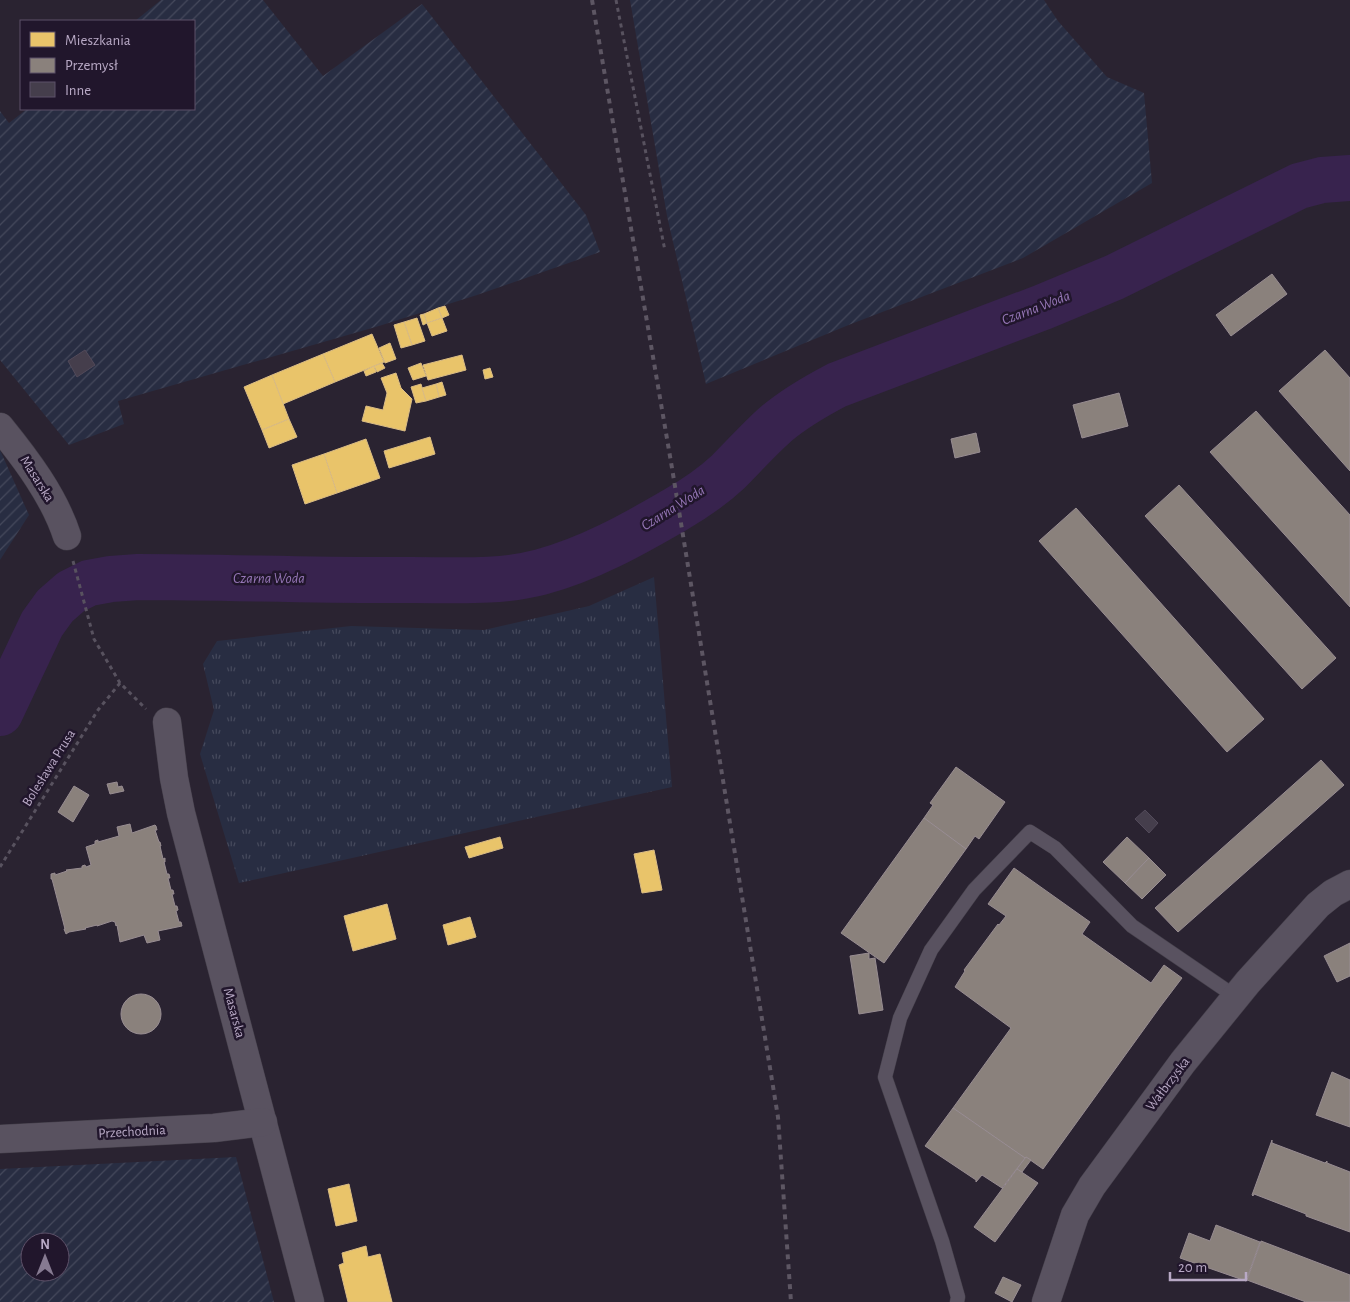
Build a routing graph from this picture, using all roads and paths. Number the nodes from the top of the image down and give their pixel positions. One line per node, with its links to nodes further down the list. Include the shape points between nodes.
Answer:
1 (616, 0): 2 (path)
2 (665, 251)
3 (0, 426): 4 (street, Masarska, via 52,503)
4 (67, 536): 5 (path, via 94,639)
5 (120, 683): 6 (path, via 143,707); 7 (path, Bolesława Prusa, via 98,710)
6 (167, 722): 10 (street, Masarska, via 181,813)
7 (0, 867)
8 (1341, 889): 9 (street, Wałbrzyska, via 1313,910)
9 (1236, 996): 13 (lane, via 1132,926 1055,848 1030,832 974,890 931,950 900,1018 885,1078 942,1240); 14 (street, Wałbrzyska, via 1183,1062 1085,1197 1068,1235)
10 (263, 1122): 11 (street, Przechodnia, via 214,1128); 12 (street, Masarska)
11 (0, 1139)
12 (310, 1302)
13 (957, 1302)
14 (1046, 1302)

